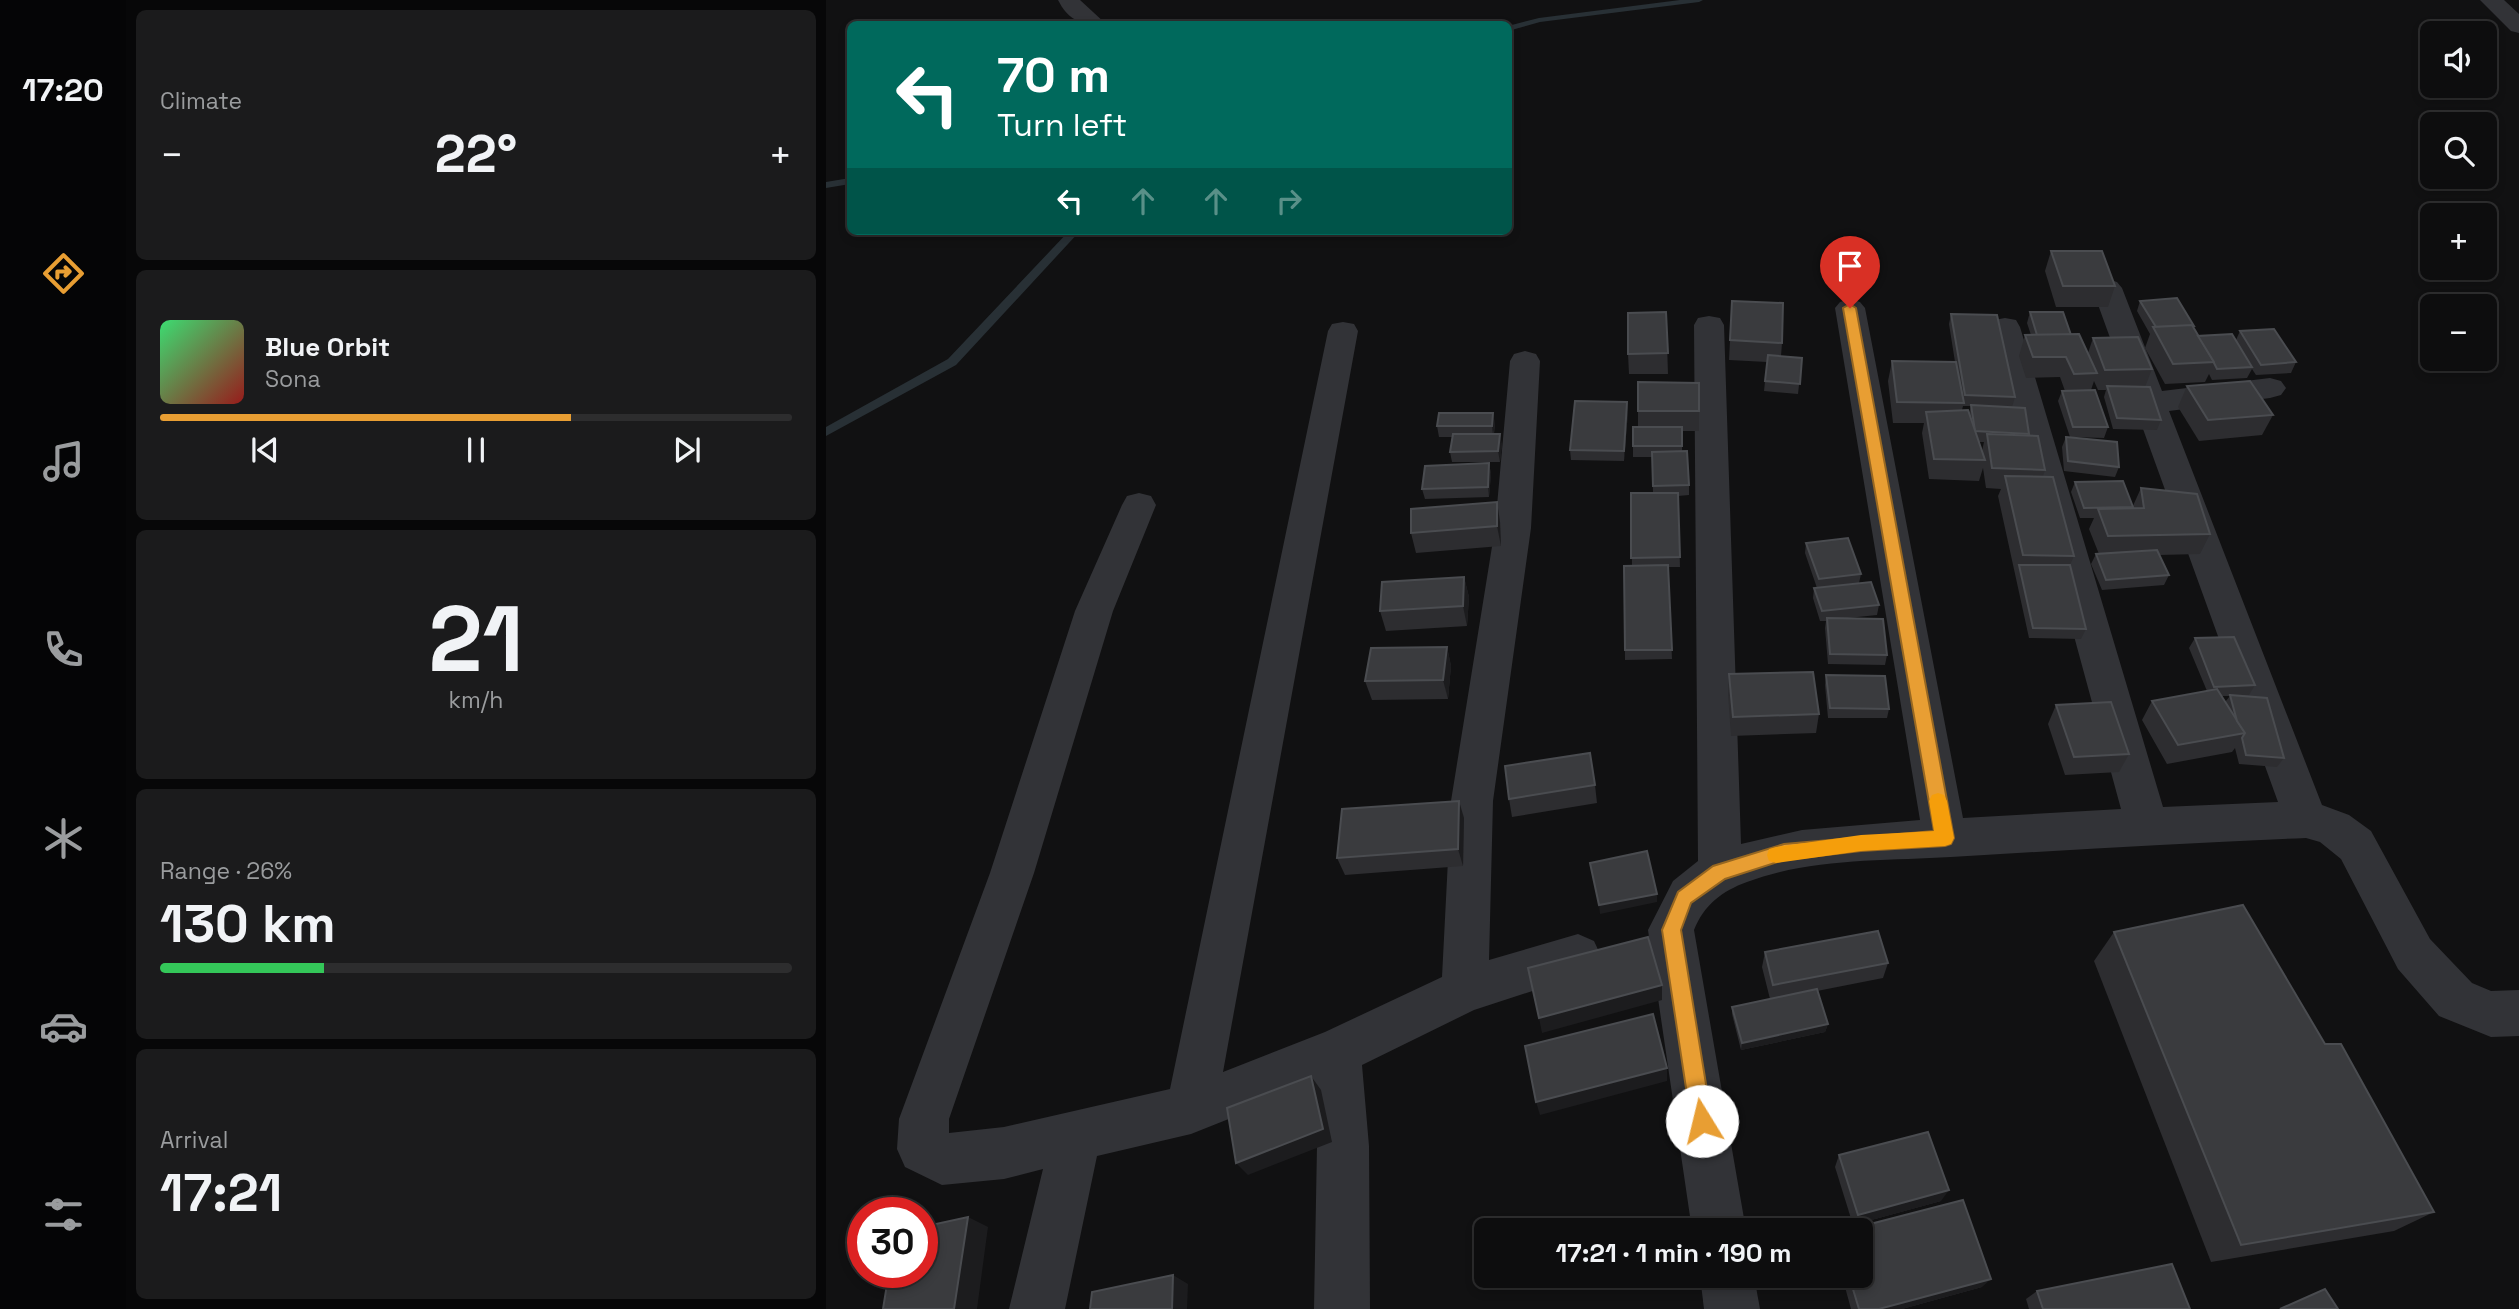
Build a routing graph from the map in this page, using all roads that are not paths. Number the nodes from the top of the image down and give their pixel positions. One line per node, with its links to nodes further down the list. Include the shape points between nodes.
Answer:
1 (1069, 0): 3 (street)
2 (2491, 0): 4 (street)
3 (1091, 21)
4 (2519, 26)
5 (2107, 288): 12 (street)
6 (1850, 308): 16 (street)
7 (1709, 325): 17 (street)
8 (2005, 327): 14 (street)
9 (1343, 331): 22 (street)
10 (1525, 361): 19 (street, via 1513,528 1472,801)
11 (2270, 388): 12 (street)
12 (2150, 402): 15 (street)
13 (1139, 505): 23 (street, via 1094,611 1012,873 924,1119 923,1149 942,1159 1004,1153)
14 (2147, 825): 15 (street); 16 (street)
15 (2332, 830): 20 (street, via 2384,902 2414,954 2456,1000 2491,1014)
16 (1945, 838): 17 (street, via 1784,852)
17 (1720, 872): 18 (street)
18 (1642, 938): 19 (street); 24 (street)
19 (1465, 990): 21 (street)
20 (2519, 1013)
21 (1337, 1052): 22 (street); 27 (street, via 1343,1146)
22 (1191, 1109): 23 (street)
23 (1076, 1137): 26 (street)
24 (1716, 1218)
25 (1729, 1288): 28 (street)
26 (1037, 1309)
27 (1342, 1309)
28 (1732, 1309)

